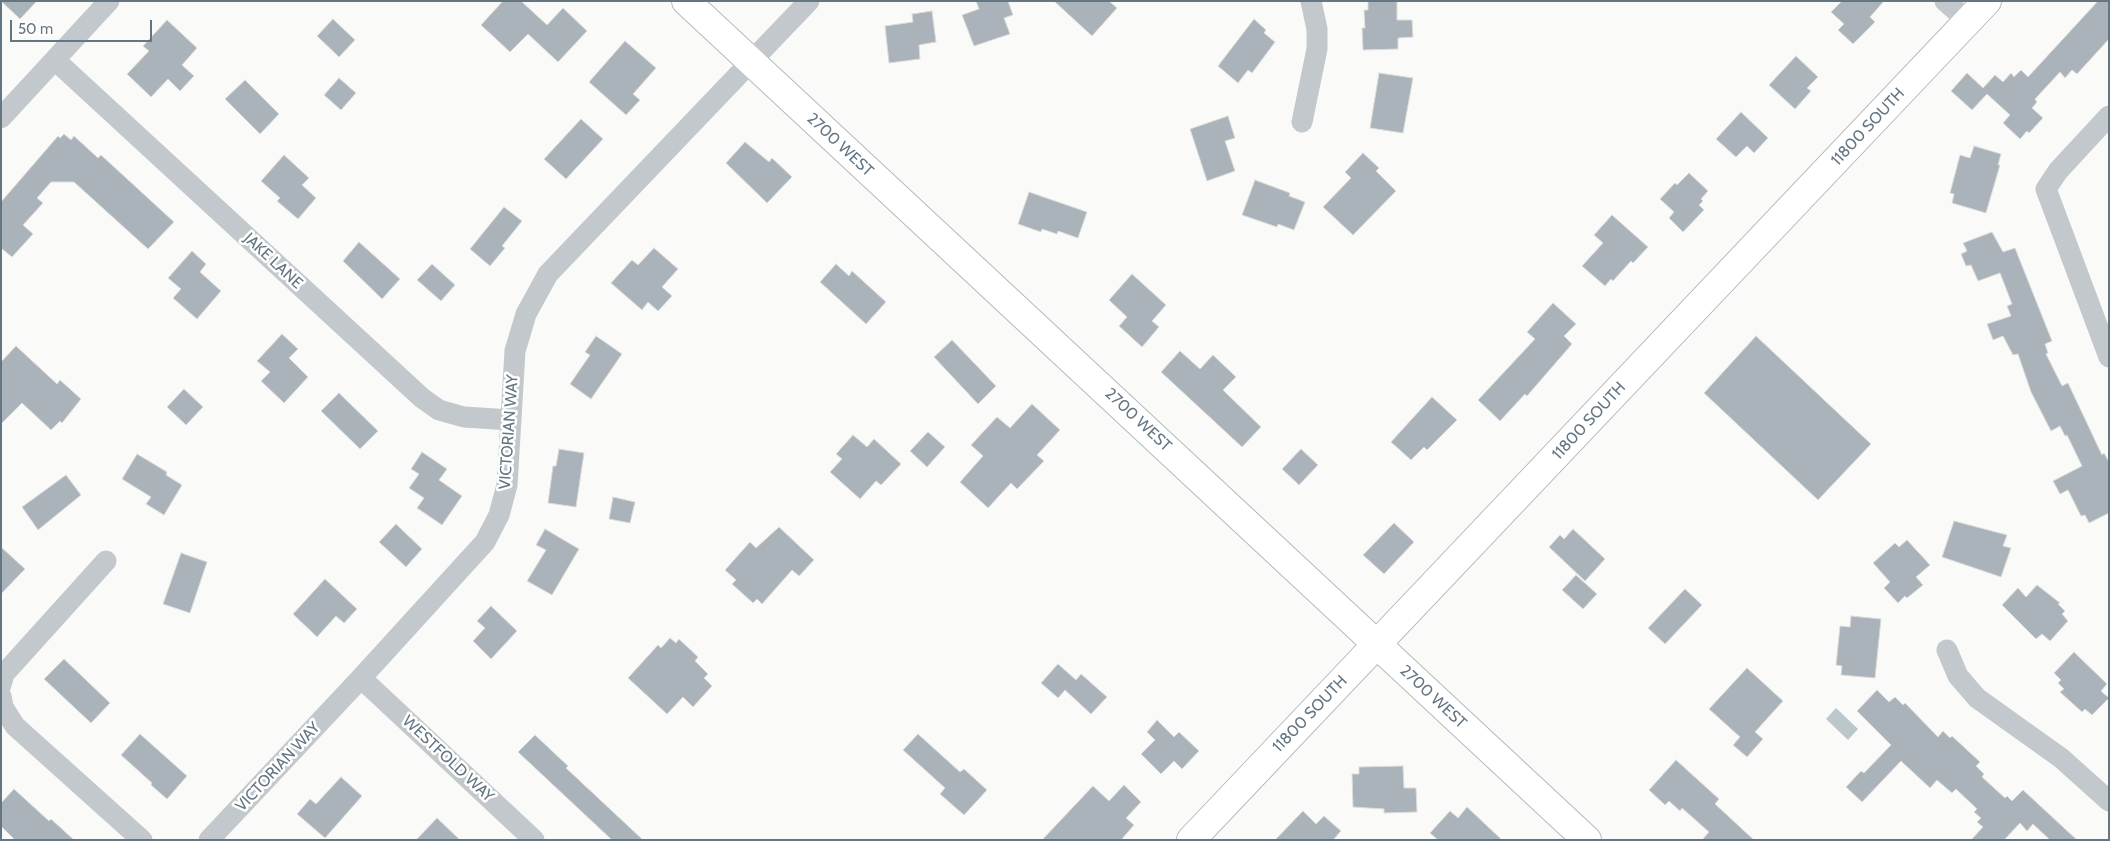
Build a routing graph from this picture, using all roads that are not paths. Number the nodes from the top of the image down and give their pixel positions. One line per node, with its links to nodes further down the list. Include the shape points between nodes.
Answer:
1 (110, 1): 8 (street)
2 (686, 1): 9 (main road, 2700 WEST)
3 (809, 1): 9 (street, VICTORIAN WAY)
4 (1311, 1): 12 (street, via 1317,50)
5 (1945, 1): 7 (street)
6 (1987, 1): 7 (main road, 11800 SOUTH)
7 (1968, 21): 16 (main road, 11800 SOUTH)
8 (55, 60): 11 (street); 14 (street, JAKE LANE, via 422,398 439,410 464,417)
9 (752, 63): 14 (street, VICTORIAN WAY, via 548,274 526,314 515,351); 16 (main road, 2700 WEST)
10 (2109, 116): 13 (street, via 2058,171 2046,189)
11 (1, 118)
12 (1302, 122)
13 (2109, 356)
14 (511, 420): 18 (street, VICTORIAN WAY, via 507,485 499,515 485,542)
15 (106, 561): 19 (street, via 4,674)
16 (1376, 644): 25 (main road, 11800 SOUTH); 26 (main road, 2700 WEST)
17 (1947, 650): 21 (street, via 1958,676 1977,698 2061,758)
18 (362, 678): 23 (street, VICTORIAN WAY); 24 (street, WESTFOLD WAY)
19 (1, 685)
20 (1, 696): 22 (street, via 2,707 15,726)
21 (2109, 802)
22 (142, 840)
23 (209, 840)
24 (534, 840)
25 (1191, 840)
26 (1588, 840)

